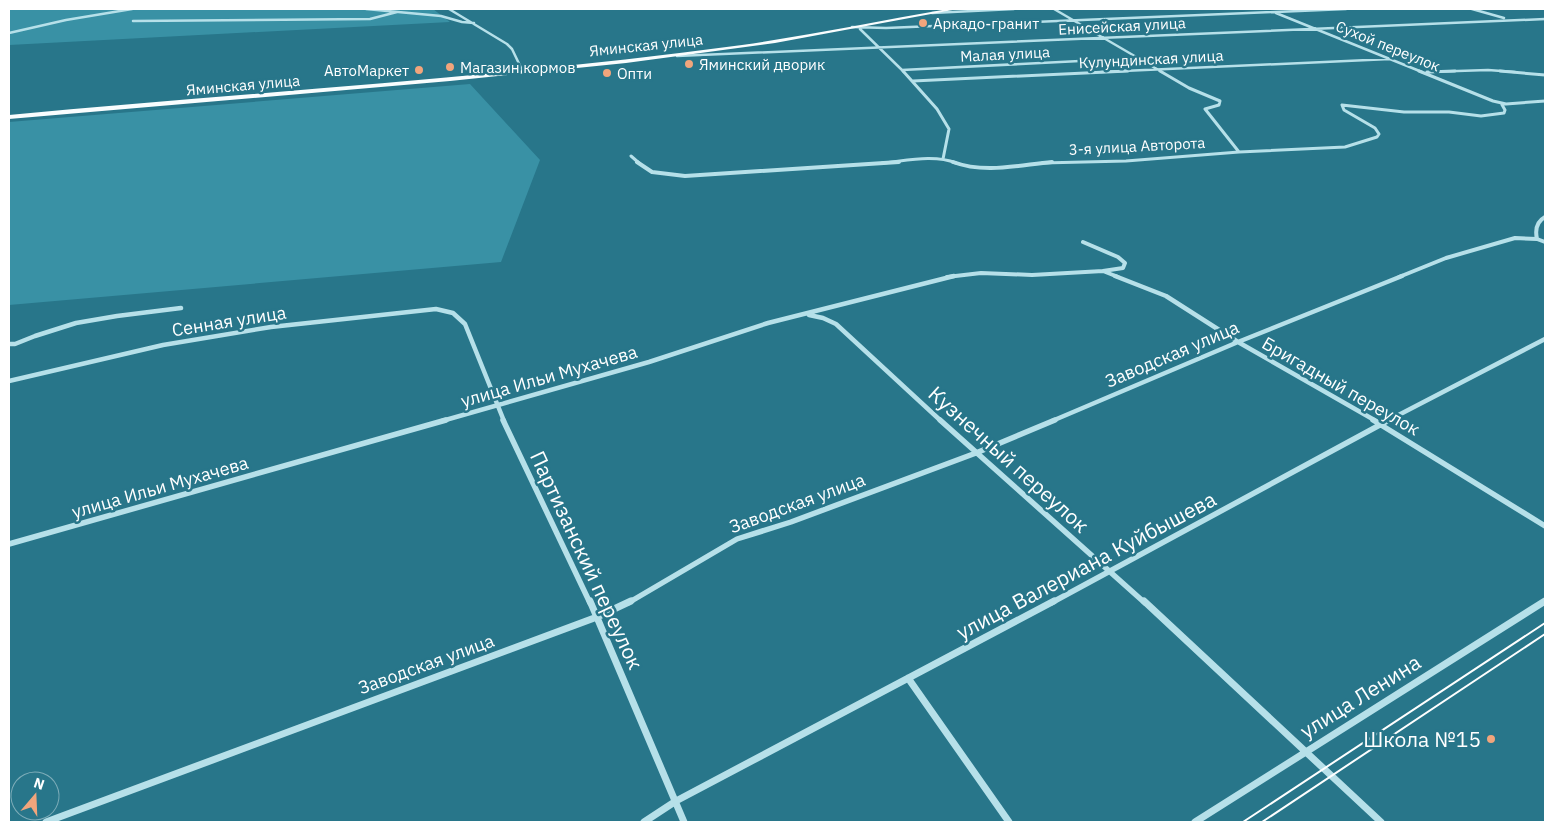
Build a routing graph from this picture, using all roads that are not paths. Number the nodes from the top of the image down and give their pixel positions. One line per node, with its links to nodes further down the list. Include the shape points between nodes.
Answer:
1 (132, 9): 20 (street)
2 (366, 9): 10 (street)
3 (449, 9): 17 (street)
4 (955, 9): 12 (main road, Яминская улица)
5 (1014, 9): 12 (street)
6 (1054, 9): 14 (street)
7 (1266, 9): 11 (street, Сухой переулок)
8 (1346, 9): 11 (street)
9 (1472, 9): 15 (street)
10 (397, 12): 16 (street, via 370,19); 17 (street)
11 (1274, 12): 14 (street); 19 (street, Сухой переулок)
12 (929, 13): 18 (main road, Яминская улица)
13 (1545, 19): 15 (street, Енисейская улица)
14 (1074, 20): 18 (street); 21 (street)
15 (1509, 20): 19 (street, Енисейская улица)
16 (132, 22)
17 (474, 23): 28 (street, via 512,49)
18 (852, 27): 22 (street, via 864,31); 23 (main road, Яминская улица)
19 (1317, 29): 21 (street, Енисейская улица); 25 (street, Сухой переулок)
20 (9, 33)
21 (1105, 38): 22 (street, Енисейская улица); 24 (street)
22 (880, 48): 23 (street, Енисейская улица); 26 (street)
23 (670, 56): 28 (main road, Яминская улица)
24 (1139, 58): 26 (street, Малая улица); 27 (street)
25 (1390, 59): 27 (street, Кулундинская улица); 29 (street, Сухой переулок)
26 (902, 70): 31 (street)
27 (1158, 70): 31 (street, Кулундинская улица); 35 (street, via 1220,101 1205,109)
28 (523, 72): 34 (main road, Яминская улица)
29 (1424, 73): 30 (street, via 1488,70); 33 (street, Сухой переулок)
30 (1545, 76)
31 (912, 82): 37 (street, via 949,128)
32 (1545, 101): 33 (street)
33 (1501, 103): 35 (street, 3-я улица Авторота, via 1504,114 1487,117 1342,105 1344,110 1375,128 1379,134 1377,137 1345,147)
34 (9, 117)
35 (1239, 152): 37 (street, 3-я улица Авторота, via 1126,161 1058,160 990,170)
36 (631, 156): 37 (street, 3-я улица Авторота, via 652,172 693,176)
37 (943, 159)
38 (1545, 217): 39 (street, via 1535,231)
39 (1537, 239): 41 (street); 47 (street, Заводская улица, via 1515,238 1455,255)
40 (1084, 242): 42 (street, via 1125,263 1123,268)
41 (1545, 242)
42 (1103, 271): 44 (street, улица Ильи Мухачева, via 960,275); 47 (street, Бригадный переулок, via 1166,296)
43 (181, 308): 49 (street, via 75,322)
44 (806, 314): 52 (street, улица Ильи Мухачева); 54 (street, Кузнечный переулок, via 836,324)
45 (455, 315): 51 (street, Сенная улица, via 447,310 424,310 271,327 155,347); 52 (street, Партизанский переулок, via 465,324)
46 (1545, 338): 53 (street, улица Валериана Куйбышева)
47 (1238, 342): 53 (street, Бригадный переулок); 54 (street, Заводская улица)
48 (9, 344): 49 (street)
49 (15, 344): 50 (street)
50 (9, 350)
51 (9, 380)
52 (496, 405): 56 (street, улица Ильи Мухачева); 59 (street, Партизанский переулок)
53 (1381, 424): 55 (street, Бригадный переулок); 57 (street, улица Валериана Куйбышева)
54 (976, 453): 57 (street, Кузнечный переулок); 59 (street, Заводская улица, via 737,539 638,598)
55 (1545, 526)
56 (9, 544)
57 (1111, 571): 60 (street, улица Валериана Куйбышева); 61 (street, Кузнечный переулок)
58 (1545, 601): 61 (street, улица Ленина)
59 (597, 617): 62 (street, Партизанский переулок); 63 (street, Заводская улица)
60 (908, 678): 62 (street, улица Валериана Куйбышева); 66 (street)
61 (1306, 751): 67 (street, улица Ленина); 68 (street, Кузнечный переулок)
62 (676, 802): 64 (street, улица Валериана Куйбышева); 65 (street, Партизанский переулок)
63 (46, 822)
64 (644, 822)
65 (684, 822)
66 (1009, 822)
67 (1195, 822)
68 (1381, 822)

